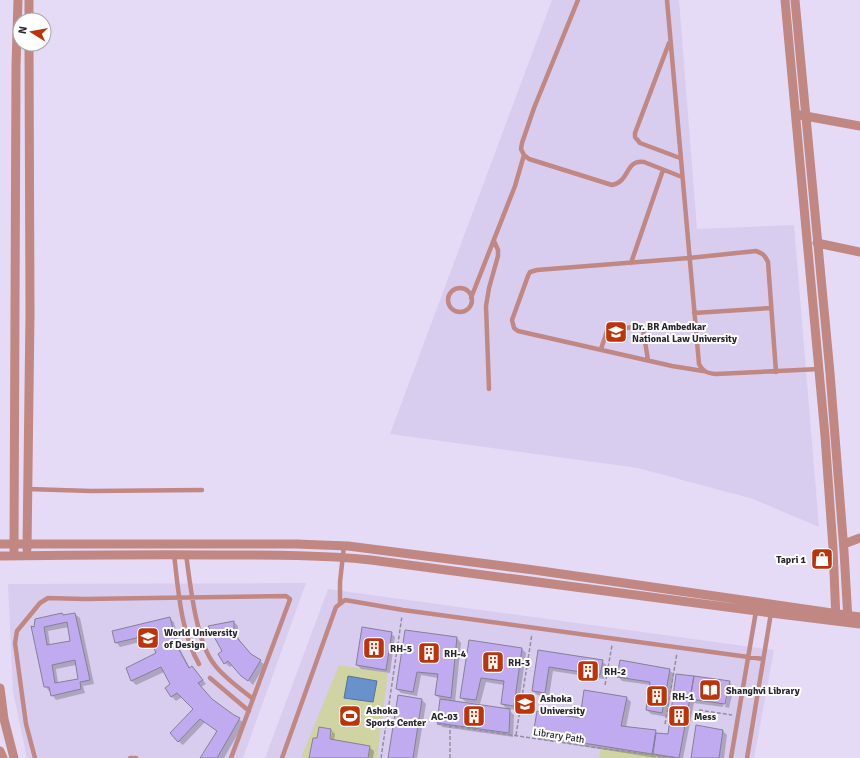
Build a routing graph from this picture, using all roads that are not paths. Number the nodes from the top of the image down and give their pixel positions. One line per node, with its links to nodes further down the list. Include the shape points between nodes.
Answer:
1 (18, 0): 37 (street)
2 (29, 0): 7 (street)
3 (578, 0): 13 (lane, via 534,108 522,143)
4 (667, 0): 8 (lane)
5 (785, 0): 10 (street)
6 (795, 0): 11 (street)
7 (29, 12)
8 (670, 42): 14 (lane); 14 (lane, via 635,137 640,143)
9 (29, 52): 33 (street, via 30,314)
10 (796, 115): 11 (street); 27 (street)
11 (806, 116): 12 (street); 18 (street)
12 (860, 126)
13 (524, 155): 15 (lane, via 529,159 612,186 623,180 638,161); 17 (lane)
14 (680, 158): 16 (lane)
15 (663, 170): 16 (lane); 21 (lane)
16 (682, 177): 20 (lane)
17 (494, 241): 22 (lane); 32 (lane, via 498,256 486,306)
18 (817, 243): 19 (street); 26 (street)
19 (860, 252)
20 (689, 258): 21 (lane); 23 (lane, via 756,251 762,253 768,262); 24 (lane)
21 (631, 263): 25 (lane, via 530,272 512,320 514,328 518,331)
22 (471, 298): 22 (lane, via 468,291 457,288 450,293 448,300 451,307 461,311 470,305)
23 (771, 308): 24 (lane); 31 (lane)
24 (694, 313): 30 (lane, via 699,364)
25 (601, 349): 28 (lane); 28 (lane, via 607,331 640,326 643,329)
26 (828, 350): 27 (street); 39 (street)
27 (817, 351): 29 (street)
28 (648, 360): 30 (lane)
29 (819, 370): 31 (lane); 52 (street, via 833,541)
30 (703, 371): 31 (lane, via 709,374)
31 (776, 372)
32 (489, 389)
33 (27, 489): 34 (lane); 38 (street)
34 (202, 490)
35 (860, 538): 39 (street)
36 (0, 544): 37 (street)
37 (14, 544): 38 (street); 44 (street)
38 (26, 544): 40 (street); 45 (street)
39 (844, 544): 54 (street)
40 (344, 546): 46 (lane); 52 (street, via 643,585)
41 (174, 554): 42 (street); 45 (street); 47 (lane)
42 (186, 554): 46 (street); 48 (lane)
43 (0, 556): 44 (street)
44 (14, 556): 45 (street)
45 (27, 556)
46 (343, 557): 49 (lane); 50 (street)
47 (179, 597): 48 (lane); 58 (lane, via 189,644); 66 (lane, via 48,598 40,603 17,631 15,643 26,724)
48 (193, 597): 61 (lane, via 202,639 213,663 220,672); 61 (lane, via 289,597 290,602)
49 (340, 604): 56 (lane, via 345,600); 70 (lane, via 336,607)
50 (756, 611): 51 (street); 56 (lane)
51 (771, 613): 52 (street); 57 (lane)
52 (836, 617): 54 (street)
53 (860, 617): 54 (street)
54 (848, 619): 55 (street)
55 (860, 624)
56 (748, 657): 57 (lane); 71 (lane)
57 (763, 659): 72 (lane)
58 (199, 664)
59 (210, 678): 62 (lane)
60 (0, 688): 65 (street, via 4,719)
61 (253, 699): 62 (lane)
62 (248, 711): 69 (lane)
63 (0, 750): 64 (street)
64 (2, 758)
65 (14, 758)
66 (35, 758)
67 (130, 758): 68 (lane)
68 (136, 758)
69 (231, 758)
70 (282, 758)
71 (731, 758)
72 (747, 758)

